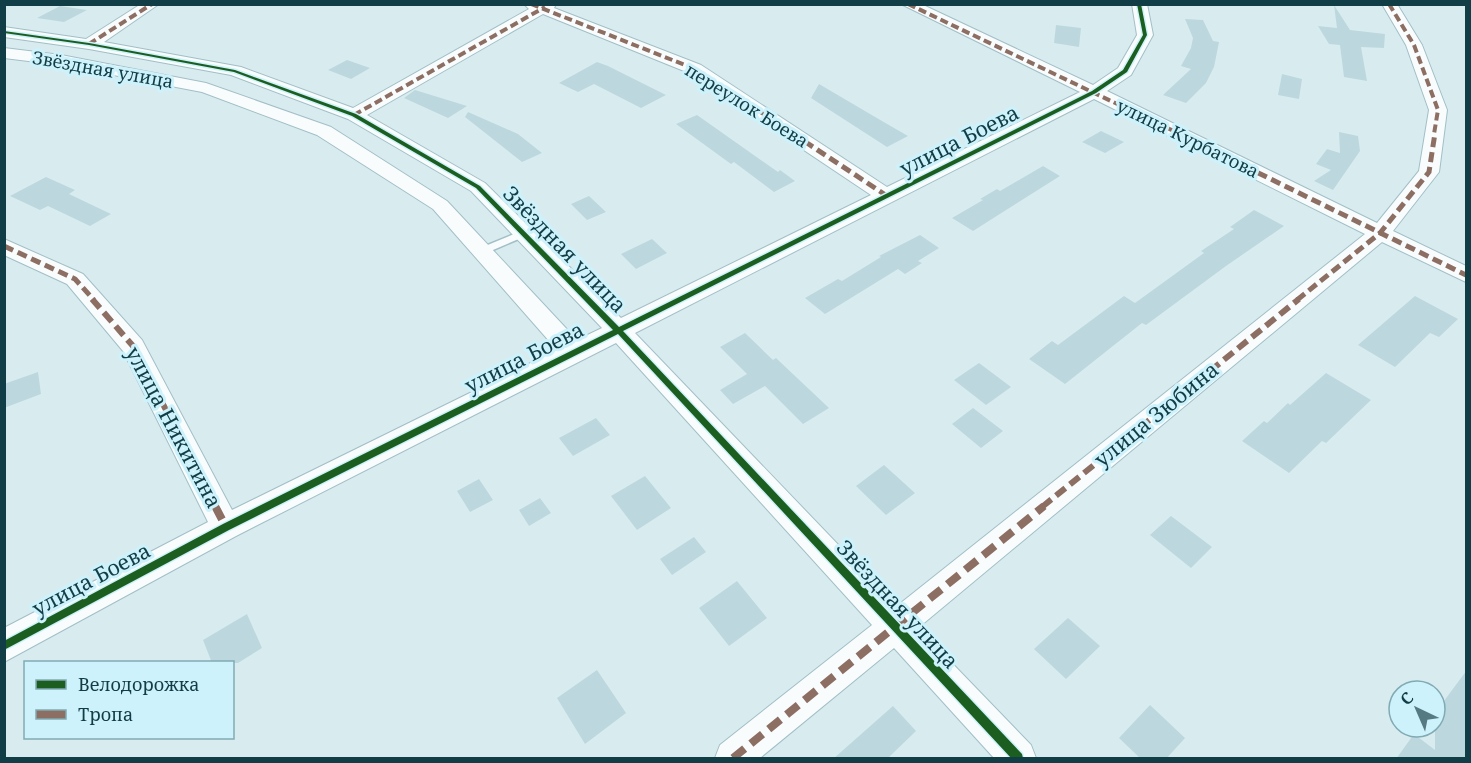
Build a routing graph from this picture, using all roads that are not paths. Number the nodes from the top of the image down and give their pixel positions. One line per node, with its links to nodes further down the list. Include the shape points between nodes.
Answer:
1 (152, 4): 7 (street)
2 (908, 4): 9 (street, улица Курбатова)
3 (1139, 4): 9 (street, улица Боева, via 1145,35 1125,70)
4 (1389, 4): 13 (street, улица Зюбина, via 1414,45 1438,110 1430,172)
5 (541, 6): 10 (street); 11 (street, переулок Боева, via 695,69)
6 (4, 32): 7 (street, Звёздная улица)
7 (89, 44): 10 (street, Звёздная улица, via 235,71)
8 (4, 53): 15 (street, Звёздная улица, via 206,88 311,125 440,205)
9 (1094, 92): 11 (street, улица Боева); 13 (street, улица Курбатова)
10 (354, 115): 12 (street, Звёздная улица, via 478,186)
11 (887, 196): 17 (street, улица Боева)
12 (524, 233): 15 (lane); 17 (street, Звёздная улица)
13 (1380, 233): 16 (street, улица Курбатова); 20 (street, улица Зюбина)
14 (4, 246): 19 (street, улица Никитина, via 75,279 133,346)
15 (482, 251): 18 (street, Звёздная улица)
16 (1467, 275)
17 (618, 330): 18 (street, улица Боева); 20 (street, Звёздная улица)
18 (574, 352): 19 (street, улица Боева)
19 (226, 527): 21 (street, улица Боева)
20 (895, 627): 22 (street, улица Зюбина); 23 (street, Звёздная улица)
21 (4, 646)
22 (733, 759)
23 (1018, 759)

